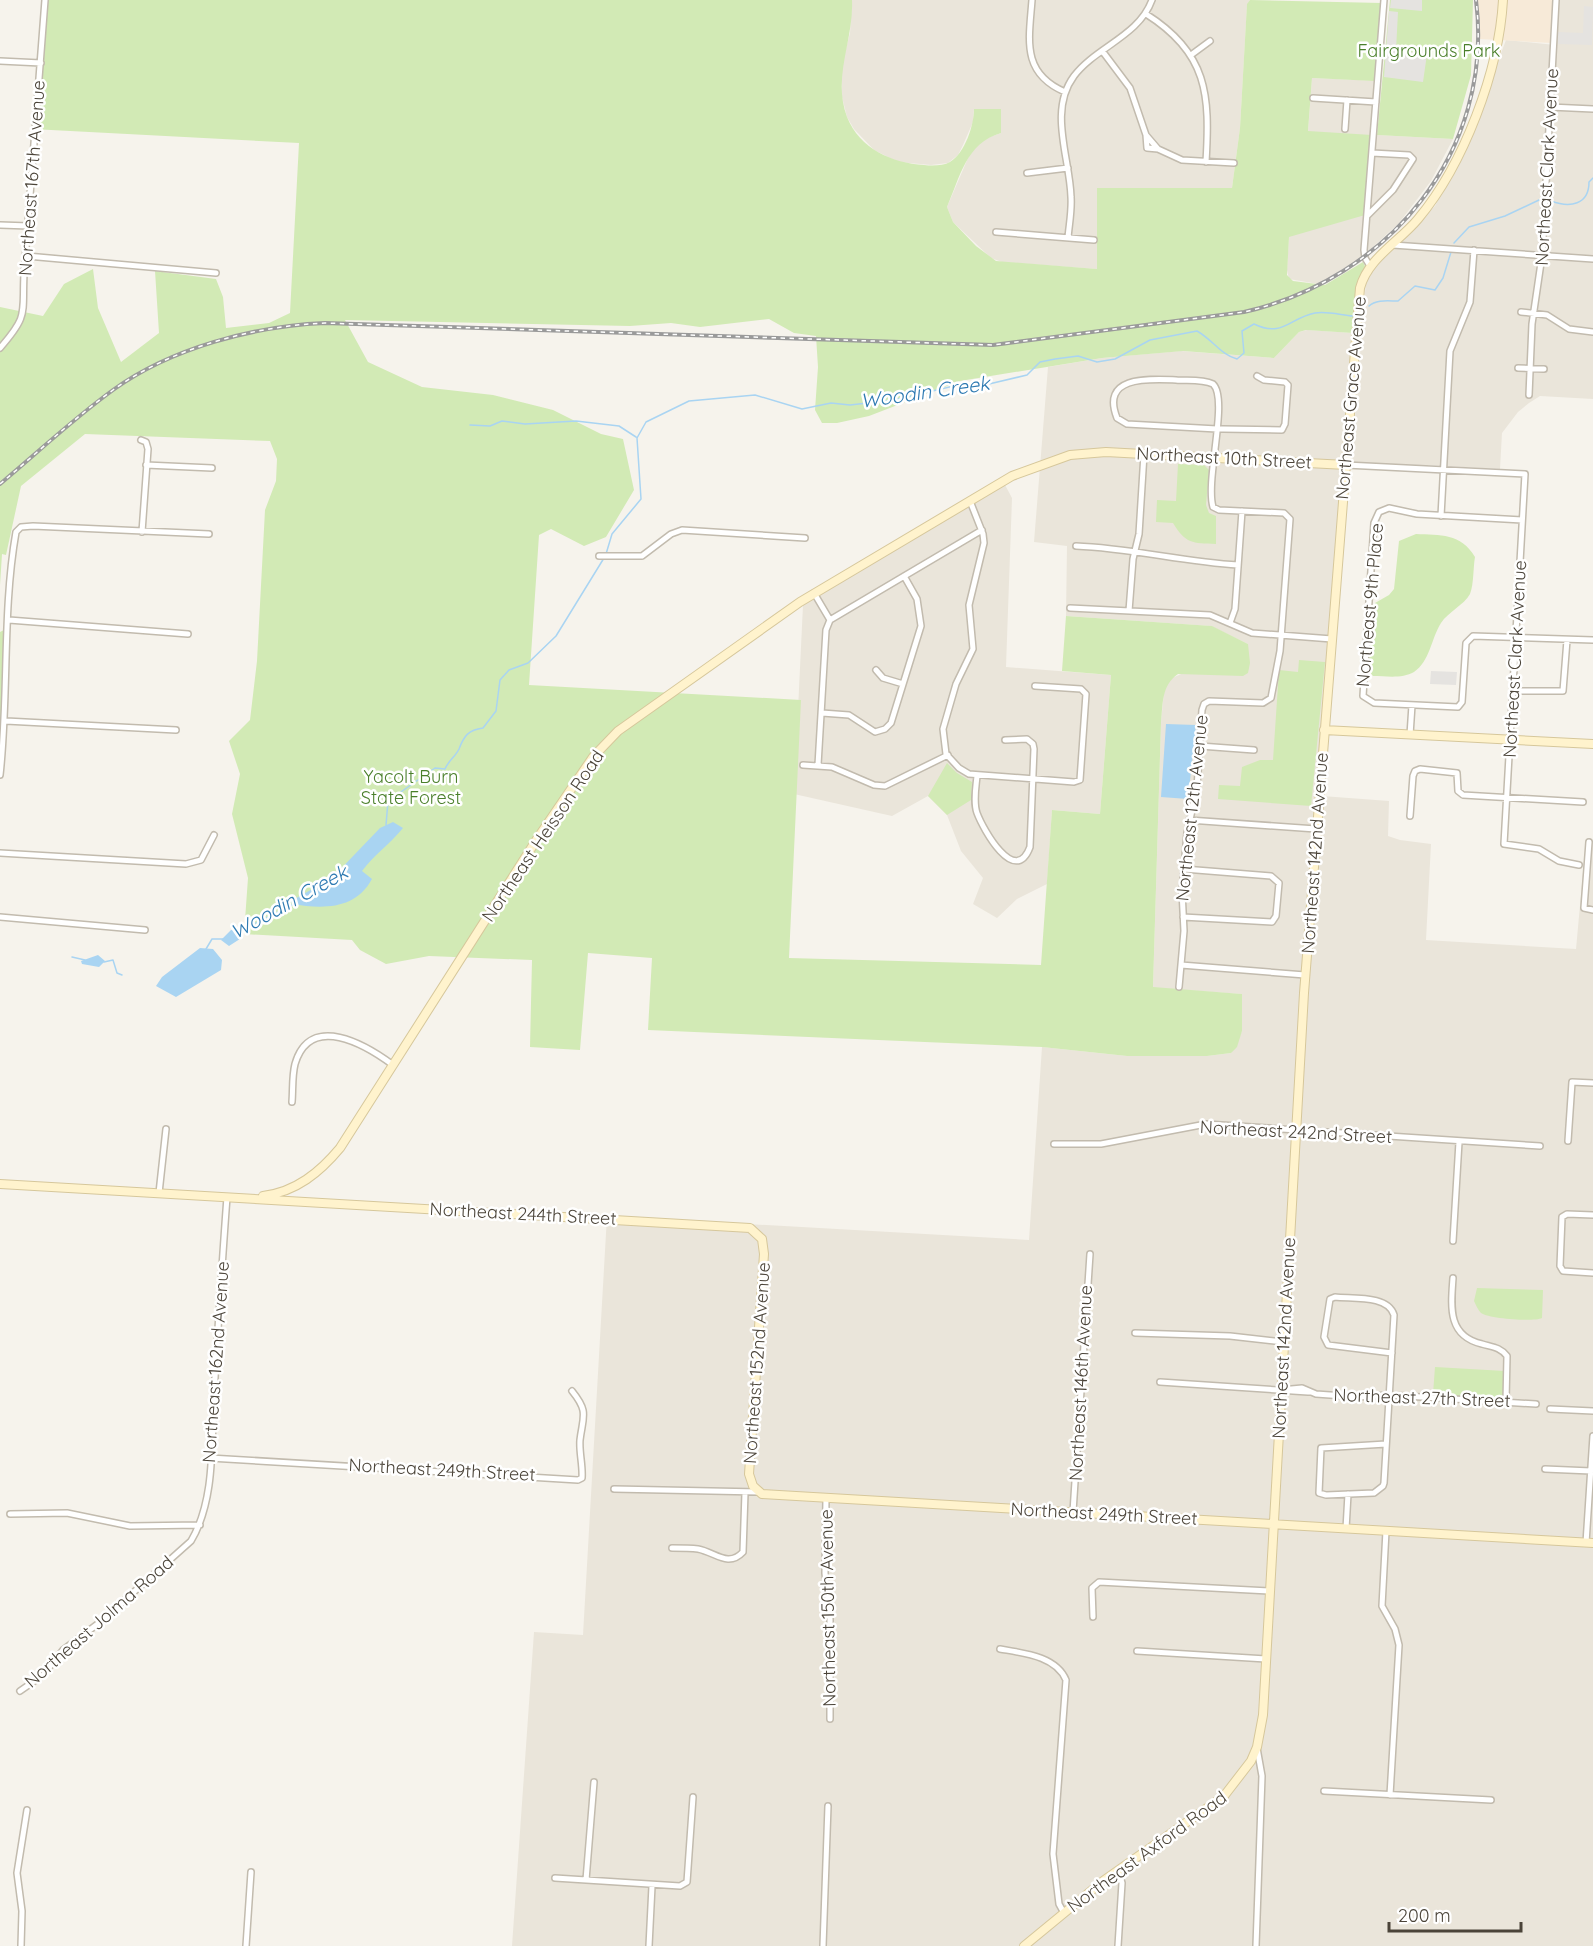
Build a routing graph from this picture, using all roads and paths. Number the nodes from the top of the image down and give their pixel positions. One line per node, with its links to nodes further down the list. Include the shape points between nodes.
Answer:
1 (45, 0): 12 (street, Northeast 167th Avenue)
2 (1032, 0): 13 (street, via 1032,60 1046,82)
3 (1152, 0): 7 (street)
4 (1384, 0): 16 (street)
5 (1503, 0): 33 (street, Northeast Grace Avenue, via 1498,50 1460,153 1432,201)
6 (1556, 0): 17 (street, Northeast Clark Avenue)
7 (1146, 14): 9 (street); 10 (street, via 1168,29)
8 (1210, 41): 10 (street)
9 (1102, 52): 13 (street, via 1080,70); 23 (street, via 1130,88 1146,135 1158,149 1177,159)
10 (1191, 55): 23 (street, via 1207,96)
11 (0, 61): 12 (street)
12 (41, 63): 29 (street, Northeast 167th Avenue)
13 (1065, 92): 25 (street, via 1061,117)
14 (1313, 98): 15 (street)
15 (1347, 100): 16 (street); 19 (street)
16 (1376, 102): 20 (street)
17 (1550, 107): 18 (street); 36 (street, Northeast Clark Avenue)
18 (1593, 109)
19 (1345, 129)
20 (1372, 153): 22 (street); 27 (street)
21 (1420, 153): 22 (street)
22 (1413, 157): 27 (street, via 1393,190)
23 (1206, 162): 24 (street)
24 (1234, 163)
25 (1068, 168): 26 (street); 31 (street)
26 (1026, 173)
27 (1367, 216): 38 (street, via 1364,250)
28 (0, 225): 29 (street)
29 (29, 226): 35 (street, Northeast 167th Avenue)
30 (996, 232): 31 (street)
31 (1068, 238): 32 (street)
32 (1094, 240)
33 (1393, 245): 34 (street); 38 (street, Northeast Grace Avenue)
34 (1474, 250): 36 (street); 56 (street, via 1470,302 1450,351)
35 (27, 256): 39 (street); 43 (street, Northeast 167th Avenue, via 22,319)
36 (1542, 256): 37 (street); 41 (street, Northeast Clark Avenue)
37 (1593, 259)
38 (1370, 266): 54 (street, Northeast Grace Avenue, via 1360,294)
39 (216, 273)
40 (1521, 312): 41 (street)
41 (1534, 313): 42 (street, via 1551,317 1569,329); 45 (street, Northeast Clark Avenue)
42 (1593, 332)
43 (0, 348)
44 (1518, 368): 45 (street)
45 (1530, 368): 46 (street); 48 (street, Northeast Clark Avenue)
46 (1544, 369)
47 (1257, 376): 49 (street, via 1288,385 1286,424 1282,430)
48 (1529, 394)
49 (1217, 429): 49 (street, via 1220,396 1209,382 1142,379 1131,381 1117,396 1115,410 1120,421 1127,424); 52 (street)
50 (141, 440): 53 (street, via 148,448)
51 (1144, 454): 52 (street, Northeast 10th Street); 58 (street, Northeast 10th Street, via 1070,455 1012,476); 67 (street)
52 (1214, 458): 54 (street, Northeast 10th Street); 59 (street, via 1213,507)
53 (147, 465): 55 (street); 63 (street)
54 (1346, 465): 56 (street, Northeast 10th Street); 80 (street, Northeast Grace Avenue)
55 (212, 468)
56 (1444, 469): 57 (street, Northeast 10th Street); 60 (street)
57 (1525, 474): 61 (street, Northeast Clark Avenue)
58 (970, 501): 62 (street); 71 (street, Northeast Heisson Road)
59 (1242, 511): 69 (street); 78 (street, via 1288,515 1290,521)
60 (1441, 516): 61 (street); 87 (street, Northeast 9th Place, via 1389,508 1379,513 1374,523 1361,689 1371,703)
61 (1522, 520): 79 (street, Northeast Clark Avenue)
62 (982, 530): 70 (street); 98 (street, via 984,543 969,605 973,649 956,684 943,729)
63 (141, 532): 64 (street); 74 (street, via 21,526 16,532 11,562)
64 (210, 534)
65 (805, 538): 68 (street, via 682,530 670,534 642,556)
66 (1076, 546): 67 (street)
67 (1135, 552): 69 (street, via 1195,563); 73 (street)
68 (599, 555)
69 (1238, 565): 76 (street, via 1235,611)
70 (904, 576): 75 (street); 84 (street, via 917,599 921,626)
71 (814, 594): 75 (street); 122 (street, Northeast Heisson Road, via 618,731 593,757)
72 (1070, 608): 73 (street)
73 (1129, 611): 76 (street, via 1210,615)
74 (9, 620): 77 (street); 89 (street)
75 (830, 620): 88 (street, via 826,630)
76 (1230, 623): 78 (street, via 1252,633)
77 (188, 634)
78 (1281, 634): 80 (street); 96 (street, Northeast 12th Avenue, via 1268,701 1205,702)
79 (1517, 637): 81 (street); 86 (street, Northeast Clark Avenue); 87 (street, via 1470,638 1465,647 1460,706)
80 (1332, 639): 91 (street, Northeast Grace Avenue)
81 (1567, 640): 82 (street); 86 (street, via 1563,691)
82 (1593, 640)
83 (876, 670): 84 (street, via 882,678)
84 (903, 684): 88 (street, via 890,725 879,732 849,715)
85 (1035, 686): 103 (street, via 1081,689 1087,697 1080,780)
86 (1514, 691): 94 (street, Northeast Clark Avenue)
87 (1412, 705): 92 (street)
88 (822, 713): 100 (street)
89 (6, 721): 90 (street); 101 (street)
90 (176, 730)
91 (1324, 730): 92 (street); 108 (street, Northeast 142nd Avenue)
92 (1410, 735): 94 (street)
93 (1005, 740): 103 (street, via 1023,738 1033,744)
94 (1511, 741): 95 (street); 104 (street, Northeast Clark Avenue)
95 (1593, 744)
96 (1200, 746): 97 (street); 107 (street, Northeast 12th Avenue, via 1197,788)
97 (1254, 750)
98 (948, 755): 100 (street, via 885,786); 102 (street, via 963,771)
99 (803, 765): 100 (street)
100 (818, 765)
101 (0, 775)
102 (977, 776): 103 (street); 103 (street, via 977,813 1002,855 1012,861 1023,858 1030,847)
103 (1034, 779)
104 (1508, 797): 105 (street); 106 (street, via 1460,793 1457,773 1415,771); 112 (street, Northeast Clark Avenue, via 1504,844 1539,849 1559,861)
105 (1583, 802)
106 (1410, 816)
107 (1189, 820): 108 (street); 114 (street, Northeast 12th Avenue)
108 (1316, 829): 120 (street, Northeast 142nd Avenue)
109 (214, 835): 111 (street, via 201,860 186,864)
110 (1589, 842): 113 (street)
111 (0, 853)
112 (1579, 865)
113 (1590, 865): 115 (street, via 1584,910)
114 (1184, 869): 117 (street, Northeast 12th Avenue); 117 (street, via 1277,878 1277,905 1274,921 1268,923)
115 (1593, 910)
116 (0, 917): 118 (street)
117 (1183, 917): 119 (street, Northeast 12th Avenue)
118 (145, 930)
119 (1182, 965): 120 (street); 121 (street, Northeast 12th Avenue)
120 (1305, 975): 126 (street, Northeast 142nd Avenue)
121 (1179, 987)
122 (393, 1065): 124 (street, via 375,1052 338,1036 318,1037 299,1053); 132 (street, Northeast Heisson Road, via 328,1162)
123 (1593, 1083): 127 (street, via 1572,1082)
124 (292, 1102)
125 (166, 1130): 133 (street)
126 (1296, 1130): 128 (street, Northeast 242nd Street); 129 (street, Northeast 242nd Street, via 1206,1124 1101,1144); 144 (street, Northeast 142nd Avenue)
127 (1568, 1141)
128 (1459, 1142): 130 (street, Northeast 242nd Street); 139 (street)
129 (1054, 1144)
130 (1540, 1146)
131 (0, 1184): 133 (street)
132 (292, 1188): 135 (street, Northeast Heisson Road); 136 (street, via 297,1198)
133 (159, 1193): 134 (street)
134 (227, 1197): 135 (street); 157 (street, Northeast 162nd Avenue)
135 (250, 1198): 136 (street, Northeast 244th Street)
136 (305, 1202): 138 (street, Northeast 244th Street, via 741,1227)
137 (1593, 1215): 141 (street, via 1562,1217 1560,1269)
138 (758, 1233): 161 (street, Northeast 152nd Avenue, via 764,1254 749,1474)
139 (1453, 1241)
140 (1090, 1254): 165 (street, Northeast 146th Avenue)
141 (1593, 1274)
142 (1453, 1278): 150 (street, via 1451,1312 1460,1333 1498,1348 1507,1356)
143 (1135, 1333): 144 (street)
144 (1283, 1342): 147 (street, Northeast 142nd Avenue)
145 (1392, 1353): 145 (street, via 1394,1315 1390,1307 1382,1302 1330,1299 1326,1343); 149 (street)
146 (1161, 1382): 147 (street, Northeast 27th Street)
147 (1281, 1390): 149 (street, Northeast 27th Street, via 1358,1397); 167 (street, Northeast 142nd Avenue)
148 (572, 1392): 157 (street, Northeast 249th Street, via 584,1408 585,1417 580,1442 582,1479 578,1480)
149 (1389, 1395): 150 (street, Northeast 27th Street); 156 (street)
150 (1506, 1401): 151 (street, Northeast 27th Street)
151 (1536, 1404)
152 (1551, 1409): 153 (street)
153 (1593, 1411)
154 (1593, 1436): 155 (street)
155 (1593, 1441): 159 (street)
156 (1386, 1444): 163 (street, via 1381,1490); 163 (street, via 1321,1448 1321,1494)
157 (210, 1458): 168 (street, Northeast 162nd Avenue)
158 (1545, 1469): 159 (street)
159 (1591, 1471): 171 (street)
160 (614, 1489): 162 (street, Northeast 249th Street)
161 (759, 1492): 162 (street, Northeast 249th Street); 164 (street, Northeast 249th Street)
162 (745, 1493): 172 (street, via 743,1552 737,1558 724,1560 699,1549)
163 (1348, 1494): 169 (street)
164 (826, 1498): 165 (street, Northeast 249th Street); 179 (street, Northeast 150th Avenue)
165 (1073, 1512): 167 (street, Northeast 249th Street)
166 (10, 1514): 168 (street, via 67,1513 130,1526)
167 (1274, 1524): 169 (street, Northeast 249th Street); 173 (street, Northeast 142nd Avenue)
168 (200, 1526): 178 (street, Northeast Jolma Road, via 191,1541 63,1650 43,1676)
169 (1346, 1529): 170 (street, Northeast 249th Street)
170 (1386, 1531): 171 (street, Northeast 249th Street); 183 (street, via 1382,1606 1399,1645)
171 (1590, 1543)
172 (672, 1548)
173 (1269, 1590): 174 (street, via 1099,1582 1092,1588); 177 (street, Northeast 142nd Avenue)
174 (1093, 1617)
175 (1000, 1649): 193 (street, via 1045,1660 1059,1669 1066,1680 1053,1854 1059,1904)
176 (1137, 1652): 177 (street)
177 (1266, 1659): 180 (street, Northeast 142nd Avenue)
178 (21, 1691)
179 (830, 1719)
180 (1257, 1747): 188 (street, Northeast Axford Road, via 1246,1771 1216,1803); 200 (street, Northeast 142nd Avenue, via 1262,1776)
181 (594, 1782): 191 (street)
182 (1324, 1791): 183 (street)
183 (1390, 1795): 185 (street)
184 (693, 1797): 192 (street, via 687,1882 680,1886)
185 (1491, 1800)
186 (828, 1806): 197 (street)
187 (27, 1810): 194 (street, via 17,1873)
188 (1118, 1870): 193 (street, Northeast Axford Road); 199 (street, via 1122,1883)
189 (251, 1872): 195 (street)
190 (555, 1878): 191 (street)
191 (586, 1880): 192 (street)
192 (652, 1886): 196 (street)
193 (1064, 1913): 198 (street, Northeast Axford Road)
194 (21, 1946)
195 (246, 1946)
196 (649, 1946)
197 (823, 1946)
198 (1024, 1946)
199 (1118, 1946)
200 (1256, 1946)

